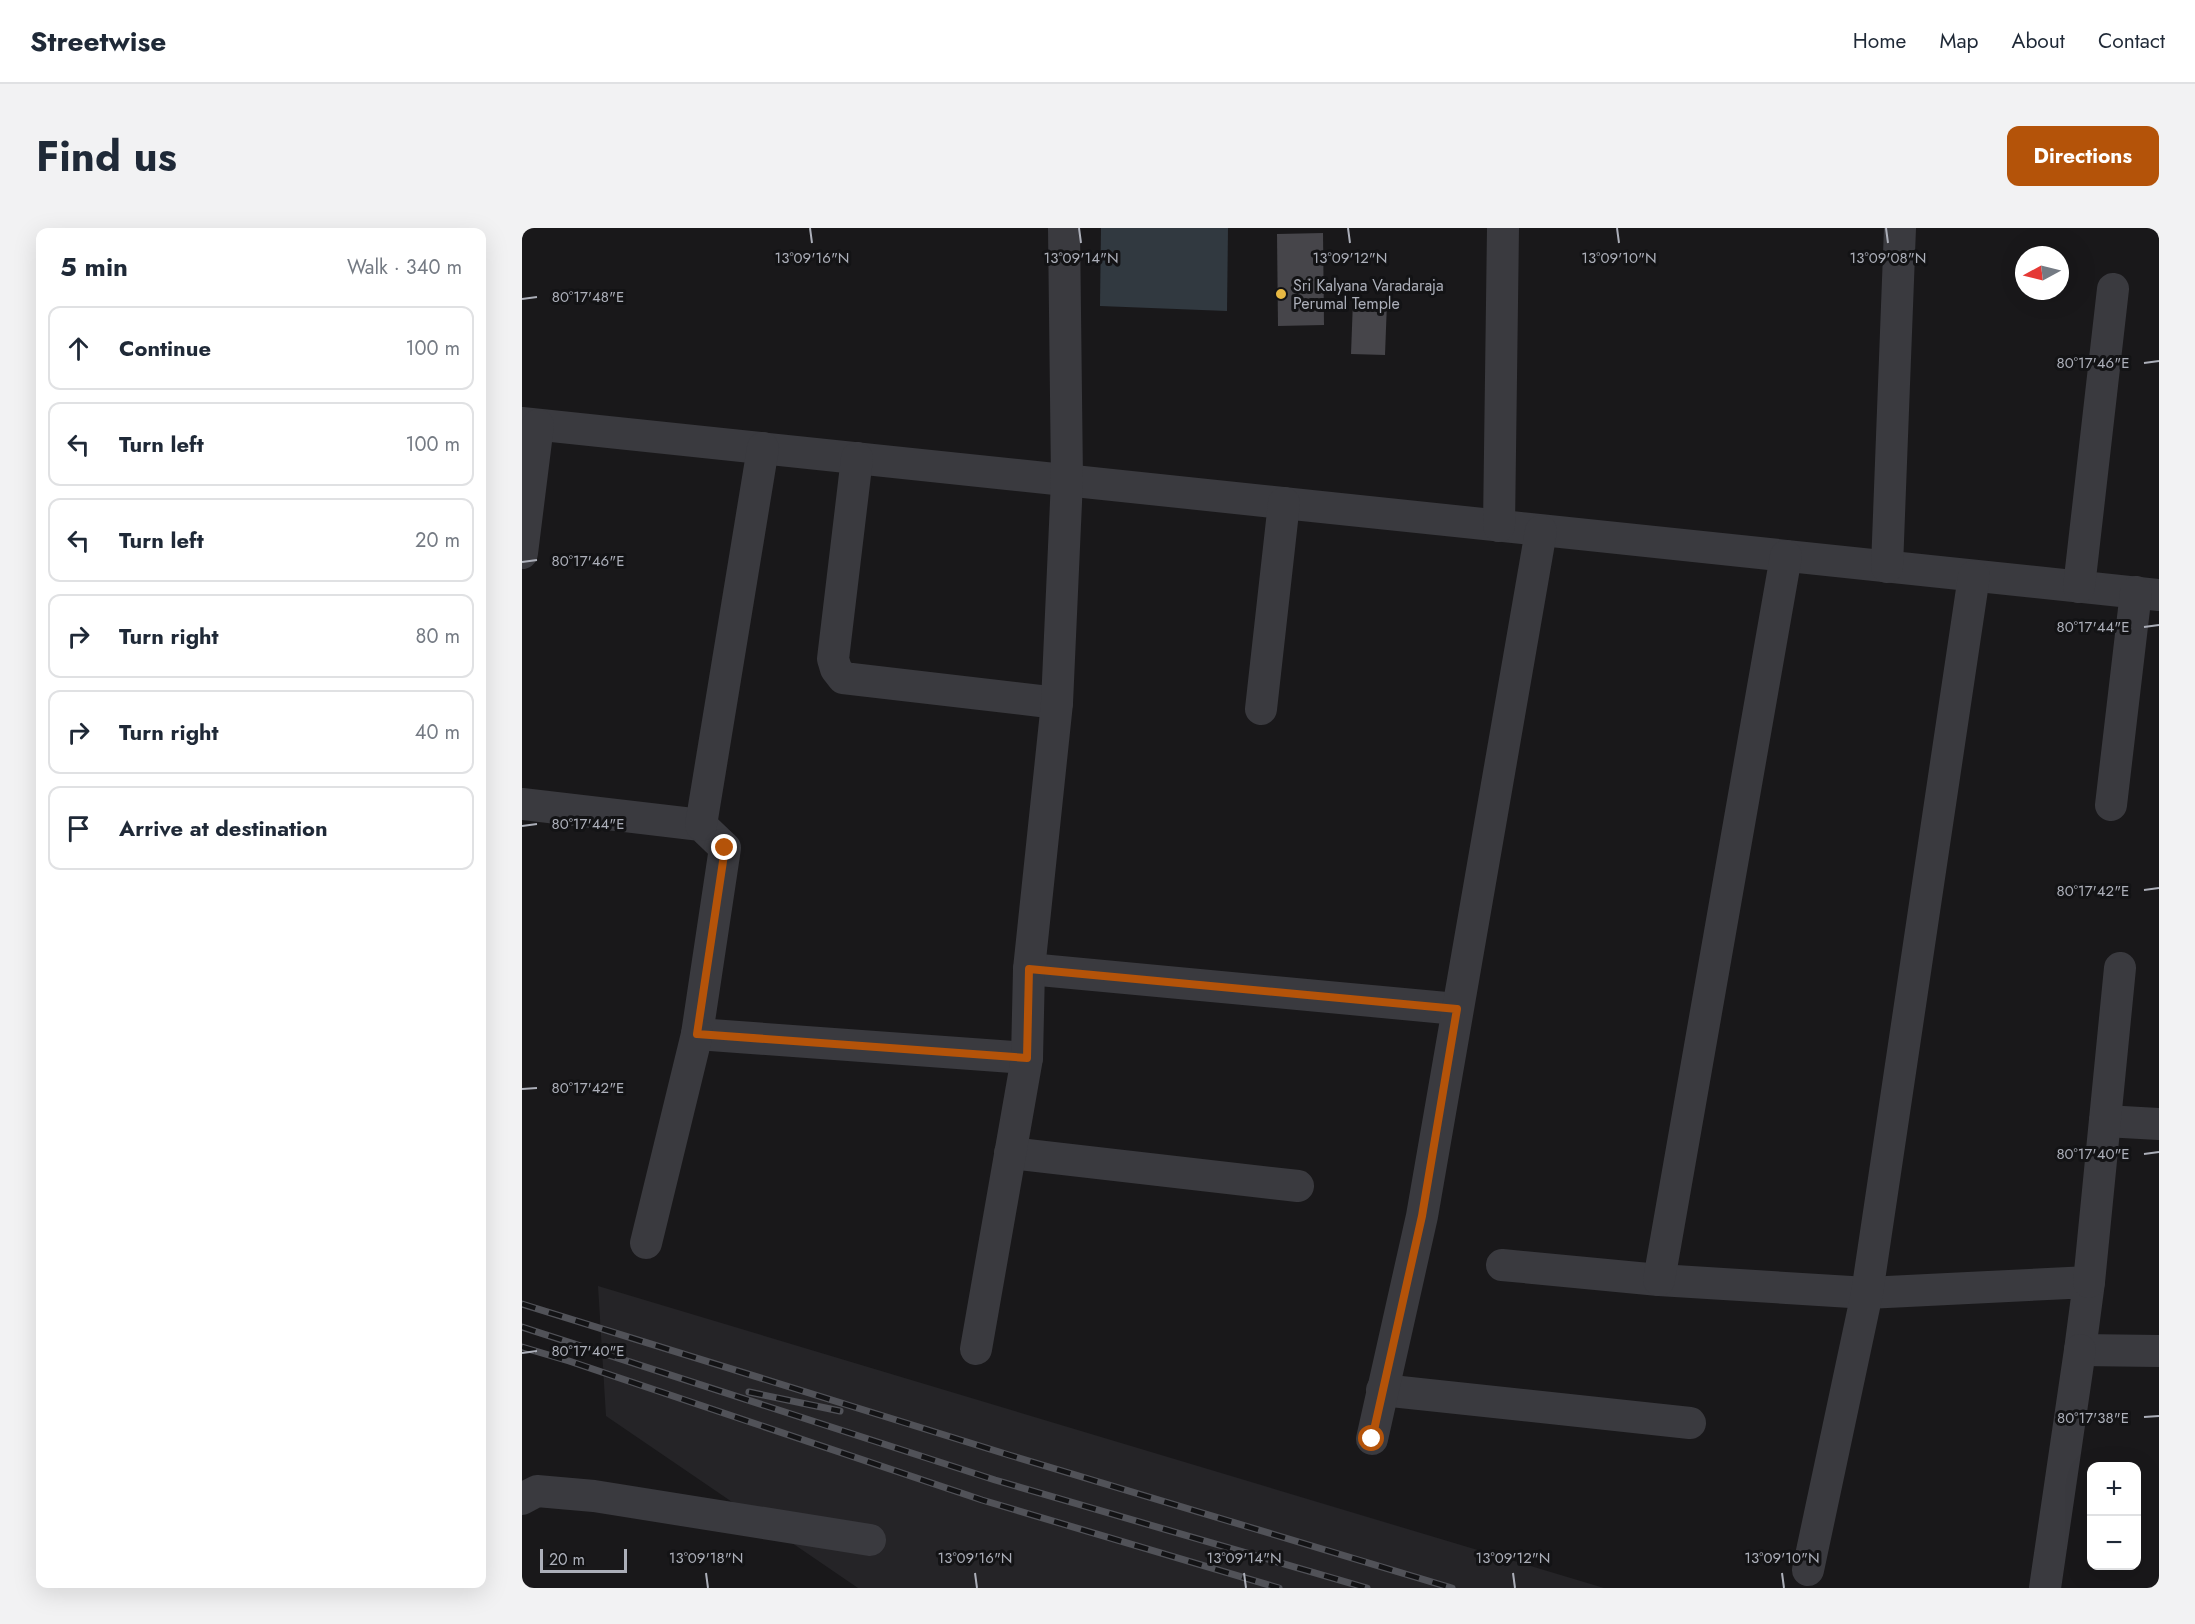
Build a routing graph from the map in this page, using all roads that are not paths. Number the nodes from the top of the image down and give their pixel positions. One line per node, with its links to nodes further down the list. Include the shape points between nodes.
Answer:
1 (1064, 228): 8 (street)
2 (1503, 228): 10 (street)
3 (1900, 228): 14 (street)
4 (2113, 289): 16 (street)
5 (530, 424): 6 (street); 12 (street)
6 (763, 448): 7 (street); 22 (street)
7 (856, 458): 8 (street); 18 (street, via 833,659 843,678)
8 (1067, 480): 9 (street); 18 (street)
9 (1284, 503): 10 (street); 19 (street)
10 (1499, 526): 11 (street)
11 (1541, 531): 13 (street); 25 (street)
12 (522, 553)
13 (1786, 556): 14 (street); 34 (street)
14 (1887, 567): 15 (street)
15 (1974, 576): 16 (street); 36 (street)
16 (2079, 587): 17 (street)
17 (2147, 594): 21 (street)
18 (1057, 703): 24 (street)
19 (1261, 709)
20 (522, 804): 22 (street)
21 (2111, 805)
22 (701, 825): 26 (street, via 725,848)
23 (2120, 968): 28 (street)
24 (1029, 969): 25 (street); 27 (street)
25 (1457, 1009): 40 (street, via 1422,1216)
26 (697, 1034): 27 (street); 32 (street)
27 (1027, 1058): 30 (street)
28 (2105, 1121): 29 (street); 35 (street)
29 (2159, 1124)
30 (1010, 1153): 31 (street); 37 (street)
31 (1298, 1186)
32 (646, 1243)
33 (1502, 1265): 34 (street)
34 (1659, 1280): 36 (street)
35 (2089, 1282): 36 (street); 38 (street)
36 (1867, 1293): 45 (street)
37 (976, 1349)
38 (2080, 1350): 39 (street); 46 (street)
39 (2159, 1351)
40 (1383, 1390): 41 (street); 42 (street)
41 (1690, 1423)
42 (1372, 1439)
43 (522, 1499): 44 (street, via 537,1491 594,1496)
44 (870, 1540)
45 (1808, 1570)
46 (2045, 1588)

